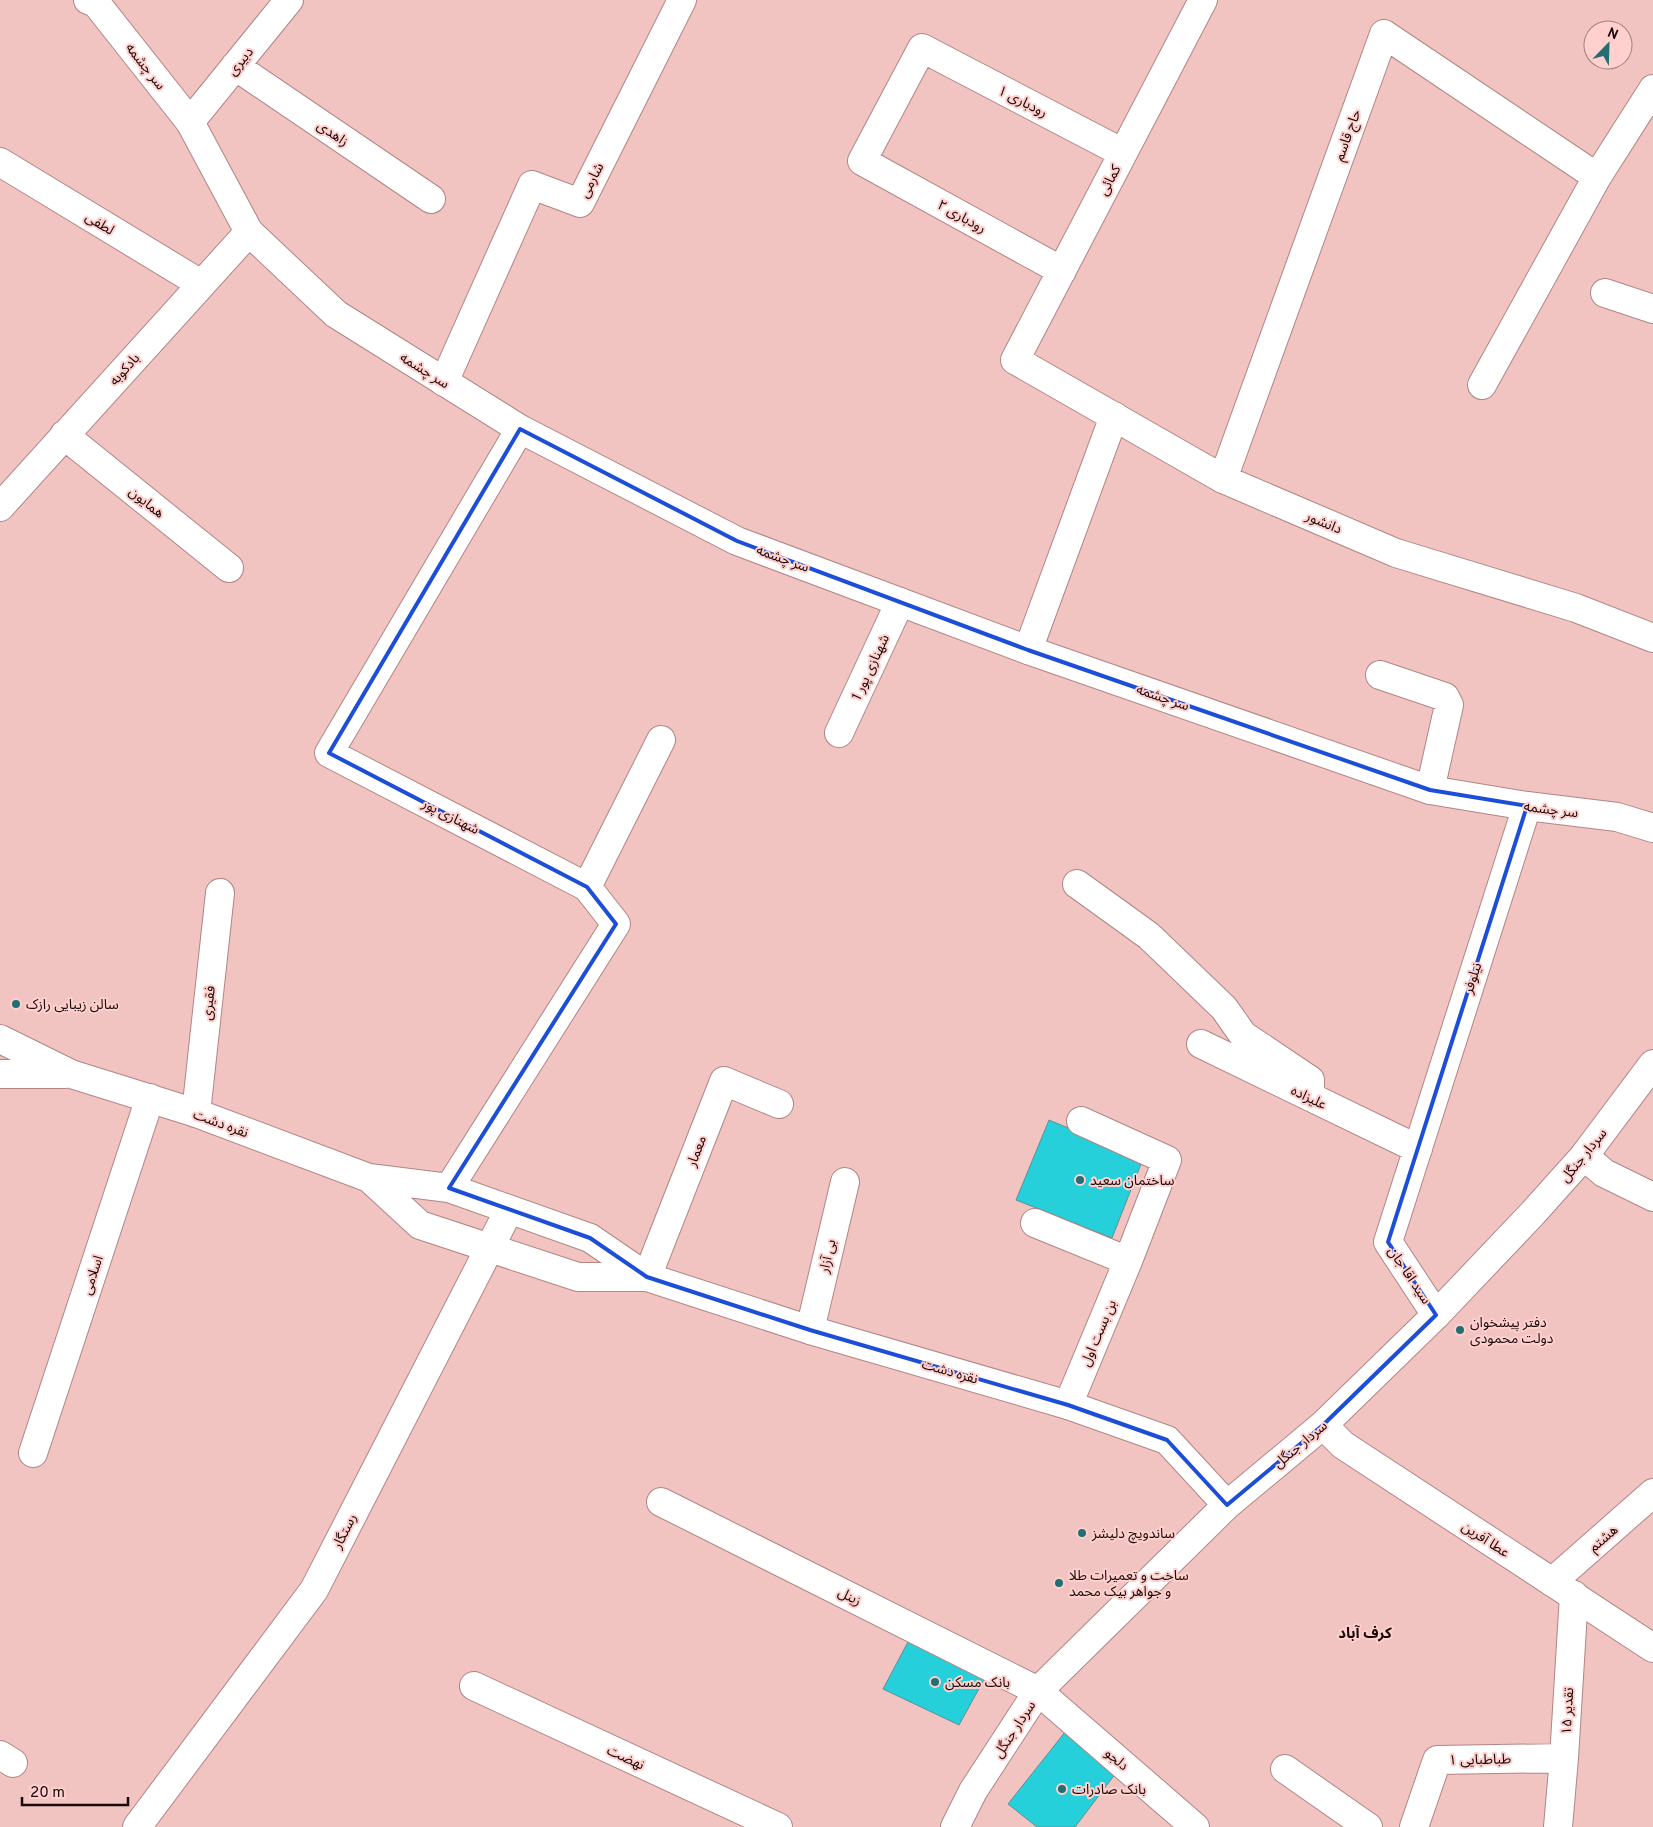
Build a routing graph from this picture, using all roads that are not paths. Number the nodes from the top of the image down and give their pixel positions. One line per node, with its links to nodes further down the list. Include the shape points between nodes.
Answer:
1 (88, 0): 7 (street, سر چشمه, via 96,3)
2 (289, 0): 5 (street, دبیری)
3 (682, 0): 19 (street, شارمی, via 580,203 532,185)
4 (1203, 0): 8 (street, کمائی)
5 (235, 66): 7 (street, دبیری); 12 (street, زاهدی)
6 (1653, 89): 11 (street)
7 (190, 122): 13 (street, سر چشمه)
8 (1123, 153): 10 (street, رودباری ۱, via 922,48); 14 (street, کمائی)
9 (0, 162): 15 (street, لطفی)
10 (862, 162): 14 (street, رودباری ۲)
11 (1598, 177): 20 (street); 24 (street, حاج قاسم, via 1384,34)
12 (431, 199)
13 (249, 232): 15 (street, بادکوبه); 19 (street, سر چشمه, via 336,314)
14 (1062, 271): 18 (street, کمائی)
15 (201, 284): 23 (street, بادکوبه)
16 (1604, 293): 17 (street)
17 (1653, 309)
18 (1015, 360): 21 (street, دانشور)
19 (444, 382): 22 (street, سر چشمه)
20 (1482, 385)
21 (1114, 416): 24 (street, دانشور); 29 (street)
22 (520, 429): 27 (street, سر چشمه, via 736,541); 37 (street, شهنازی پور, via 330,754)
23 (64, 435): 25 (street, بادکوبه); 26 (street, همایون)
24 (1223, 479): 28 (street, دانشور, via 1396,553 1576,608)
25 (2, 500)
26 (229, 568)
27 (900, 602): 29 (street, سر چشمه); 31 (street, شهنازی پور 1)
28 (1653, 638)
29 (1028, 650): 33 (street, سر چشمه)
30 (1380, 675): 33 (street, via 1445,697 1449,705)
31 (839, 733)
32 (661, 740): 37 (street)
33 (1430, 790): 34 (street, سر چشمه)
34 (1527, 806): 35 (street, سر چشمه, via 1617,818); 49 (street, نیلوفر)
35 (1653, 828)
36 (1078, 884): 44 (street, via 1149,936 1224,1008 1243,1035 1310,1080)
37 (587, 887): 53 (street, شهنازی پور, via 616,924)
38 (220, 893): 47 (street, فقیری)
39 (0, 1039): 43 (street, نقره دشت)
40 (1201, 1044): 44 (street, علیزاده)
41 (1653, 1064): 50 (street, سردار جنگل)
42 (0, 1074): 43 (street, نقره دشت)
43 (71, 1074): 45 (street, نقره دشت)
44 (1310, 1097): 49 (street, علیزاده)
45 (150, 1098): 47 (street, نقره دشت); 64 (street, اسلامی)
46 (779, 1104): 59 (street, معمار, via 724,1082)
47 (196, 1113): 51 (street, نقره دشت)
48 (1081, 1121): 58 (street, بن بست اول, via 1167,1160)
49 (1418, 1149): 60 (street, سید اقا جان, via 1388,1242)
50 (1584, 1156): 54 (street, via 1604,1174); 60 (street, سردار جنگل)
51 (370, 1178): 53 (street, نقره دشت); 57 (street, نقره دشت, via 420,1225)
52 (845, 1182): 61 (street, بی آزار)
53 (449, 1188): 55 (street, نقره دشت)
54 (1653, 1197)
55 (509, 1210): 57 (street, رستگار); 59 (street, نقره دشت, via 590,1238)
56 (1035, 1223): 58 (street)
57 (490, 1248): 59 (street, نقره دشت, via 578,1277); 74 (street, رستگار, via 314,1590)
58 (1128, 1261): 62 (street, بن بست اول)
59 (647, 1277): 61 (street, نقره دشت)
60 (1436, 1314): 63 (street, سردار جنگل)
61 (810, 1330): 62 (street, نقره دشت)
62 (1068, 1405): 67 (street, نقره دشت, via 1167,1440)
63 (1323, 1425): 67 (street, سردار جنگل); 68 (street, عطا آفرین, via 1344,1445)
64 (33, 1452)
65 (1653, 1493): 68 (street, هشتم)
66 (661, 1502): 71 (street, زینل)
67 (1227, 1506): 71 (street, سردار جنگل)
68 (1563, 1589): 69 (street, عطا آفرین); 72 (street, تقدیر ۱۵)
69 (1653, 1648)
70 (474, 1686): 75 (street, نهضت)
71 (1038, 1691): 76 (street, سردار جنگل, via 973,1791); 77 (street, دلجو)
72 (1564, 1758): 79 (street, طباطبایی ۱, via 1437,1760); 80 (street, تقدیر ۱۵)
73 (1285, 1769): 78 (street)
74 (137, 1827)
75 (778, 1827)
76 (955, 1827)
77 (1195, 1827)
78 (1368, 1827)
79 (1414, 1827)
80 (1558, 1827)

